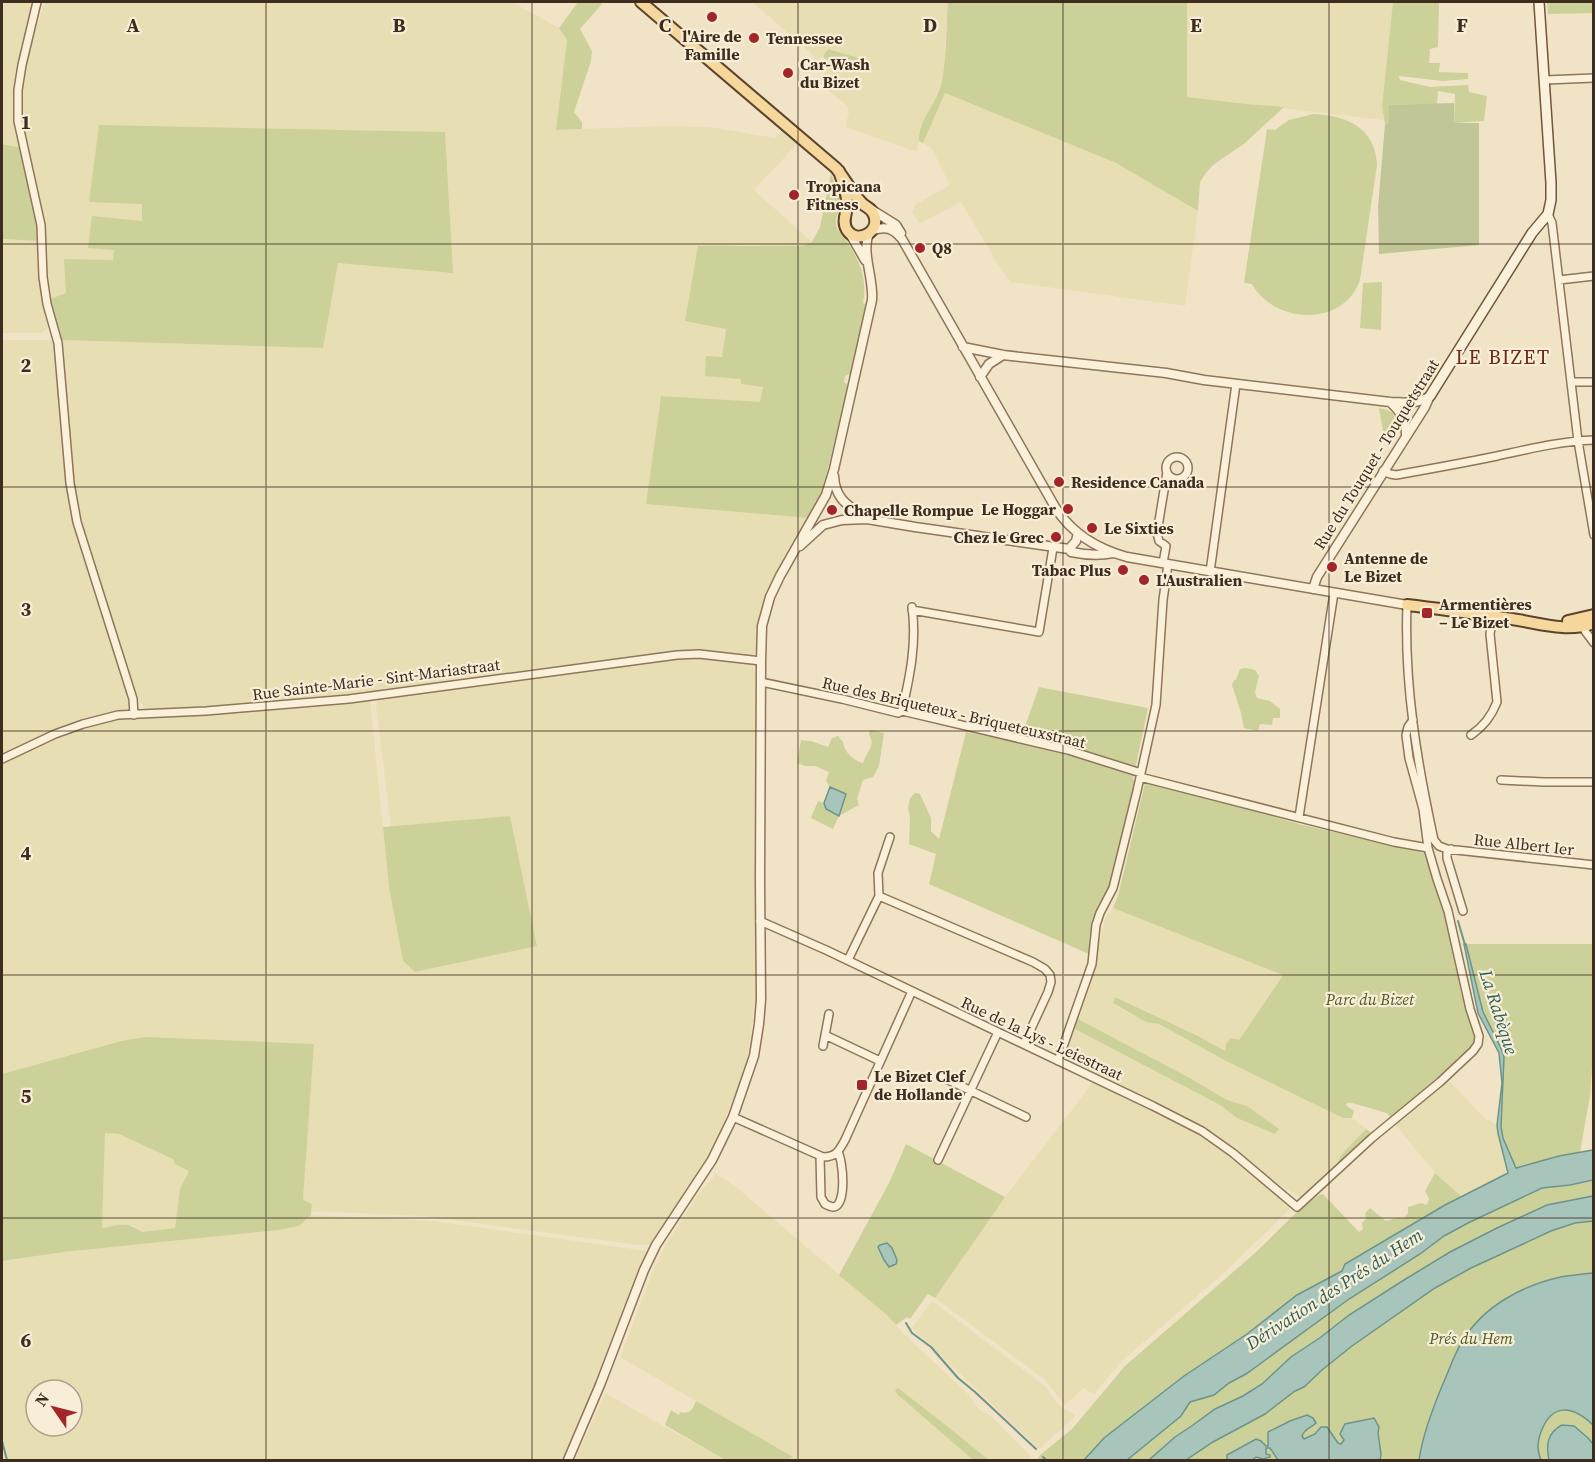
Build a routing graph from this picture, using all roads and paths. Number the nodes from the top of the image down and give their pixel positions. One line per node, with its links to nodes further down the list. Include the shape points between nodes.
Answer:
1 (37, 2): 55 (street, via 20,73 18,122 41,225 43,277 58,343 77,522 133,699)
2 (641, 2): 6 (main road)
3 (1539, 2): 5 (main road)
4 (1593, 78): 5 (street)
5 (1545, 80): 9 (main road, via 1551,192)
6 (839, 171): 7 (main road); 8 (main road, via 847,198)
7 (868, 208): 8 (main road, via 854,206); 10 (main road, via 875,221); 12 (street, via 896,225)
8 (846, 214): 11 (main road, via 844,224)
9 (1548, 214): 15 (street); 22 (main road, Rue du Touquet - Touquetstraat, via 1532,233)
10 (871, 231): 11 (main road, via 859,237); 12 (street, via 884,227); 13 (street, via 866,244)
11 (849, 232): 13 (street)
12 (902, 239): 16 (street)
13 (868, 266): 27 (street, via 872,300)
14 (1593, 276): 15 (street)
15 (1559, 280): 19 (street)
16 (963, 347): 17 (street); 18 (street)
17 (1003, 355): 18 (street, via 989,364); 21 (street)
18 (980, 377): 38 (street, via 1059,513)
19 (1571, 382): 20 (street); 26 (street)
20 (1593, 382)
21 (1236, 384): 23 (street); 45 (street)
22 (1430, 396): 23 (street, via 1416,403); 24 (street, Rue du Touquet - Touquetstraat)
23 (1390, 402): 24 (street, via 1403,417)
24 (1406, 436): 28 (street, Rue du Touquet - Touquetstraat)
25 (1593, 440): 26 (street)
26 (1578, 441): 28 (street, via 1396,475); 33 (street)
27 (834, 469): 30 (street); 31 (street)
28 (1383, 471): 46 (street, Rue du Touquet - Touquetstraat)
29 (1167, 472): 44 (street, via 1157,533 1166,546)
30 (837, 494): 31 (street); 32 (street)
31 (826, 495): 34 (street)
32 (847, 505): 35 (street); 36 (street)
33 (1591, 508): 39 (street)
34 (814, 516): 37 (street); 41 (street)
35 (867, 519): 36 (street); 40 (street)
36 (842, 520): 37 (street)
37 (823, 525): 41 (street)
38 (1078, 533): 42 (street); 43 (street)
39 (1593, 535)
40 (1053, 548): 42 (street); 54 (street, via 1039,632 912,608 914,647)
41 (796, 549): 52 (street, via 767,603)
42 (1069, 549): 43 (street, via 1092,556)
43 (1113, 553): 44 (street)
44 (1165, 564): 45 (street); 59 (street, via 1156,705)
45 (1210, 572): 46 (street)
46 (1313, 589): 47 (street)
47 (1334, 593): 48 (street); 62 (street)
48 (1407, 605): 49 (main road); 56 (street, via 1407,669)
49 (1493, 616): 50 (main road, via 1572,628); 57 (street, via 1490,634 1497,702 1484,724)
50 (1588, 621): 51 (street)
51 (1593, 643)
52 (761, 661): 53 (street); 55 (street, Rue Sainte-Marie - Sint-Mariastraat, via 677,655 349,699)
53 (761, 682): 54 (street, Rue des Briqueteux - Briqueteuxstraat, via 888,712); 69 (street)
54 (902, 711): 59 (street, Rue des Briqueteux - Briqueteuxstraat, via 1068,750)
55 (134, 715): 58 (street, Rue Sainte-Marie - Sint-Mariastraat, via 83,724)
56 (1413, 720): 64 (street, via 1407,730 1407,744); 65 (street, via 1434,840)
57 (1471, 735)
58 (2, 759)
59 (1140, 775): 62 (street, Rue des Briqueteux - Briqueteuxstraat); 77 (street, via 1113,888 1096,925 1092,964)
60 (1501, 780): 61 (street)
61 (1593, 782)
62 (1299, 817): 64 (street, Rue des Briqueteux - Briqueteuxstraat)
63 (890, 837): 67 (street, via 878,873)
64 (1428, 848): 77 (street, Rue de la Lys - Leiestraat, via 1448,911 1479,1044 1297,1207 1202,1131)
65 (1451, 849): 66 (street, Rue Albert Ier); 68 (street, via 1447,858)
66 (1593, 865)
67 (879, 896): 70 (street); 75 (street, via 1045,969 1051,982)
68 (1463, 911)
69 (760, 921): 70 (street, Rue de la Lys - Leiestraat); 81 (street, via 759,1024 754,1056)
70 (848, 960): 71 (street, Rue de la Lys - Leiestraat)
71 (912, 991): 73 (street, Rue de la Lys - Leiestraat); 78 (street)
72 (829, 1014): 74 (street)
73 (998, 1032): 75 (street, Rue de la Lys - Leiestraat); 80 (street)
74 (825, 1035): 76 (street); 78 (street)
75 (1024, 1044): 77 (street, Rue de la Lys - Leiestraat)
76 (824, 1046)
77 (1058, 1060)
78 (880, 1061): 83 (street)
79 (942, 1077): 80 (street)
80 (970, 1091): 82 (street); 85 (street)
81 (732, 1116): 84 (street); 86 (street, via 712,1160 644,1270)
82 (1026, 1118)
83 (838, 1152): 84 (street); 84 (street, via 842,1199 833,1207 821,1197)
84 (820, 1156)
85 (938, 1160)
86 (567, 1461)

